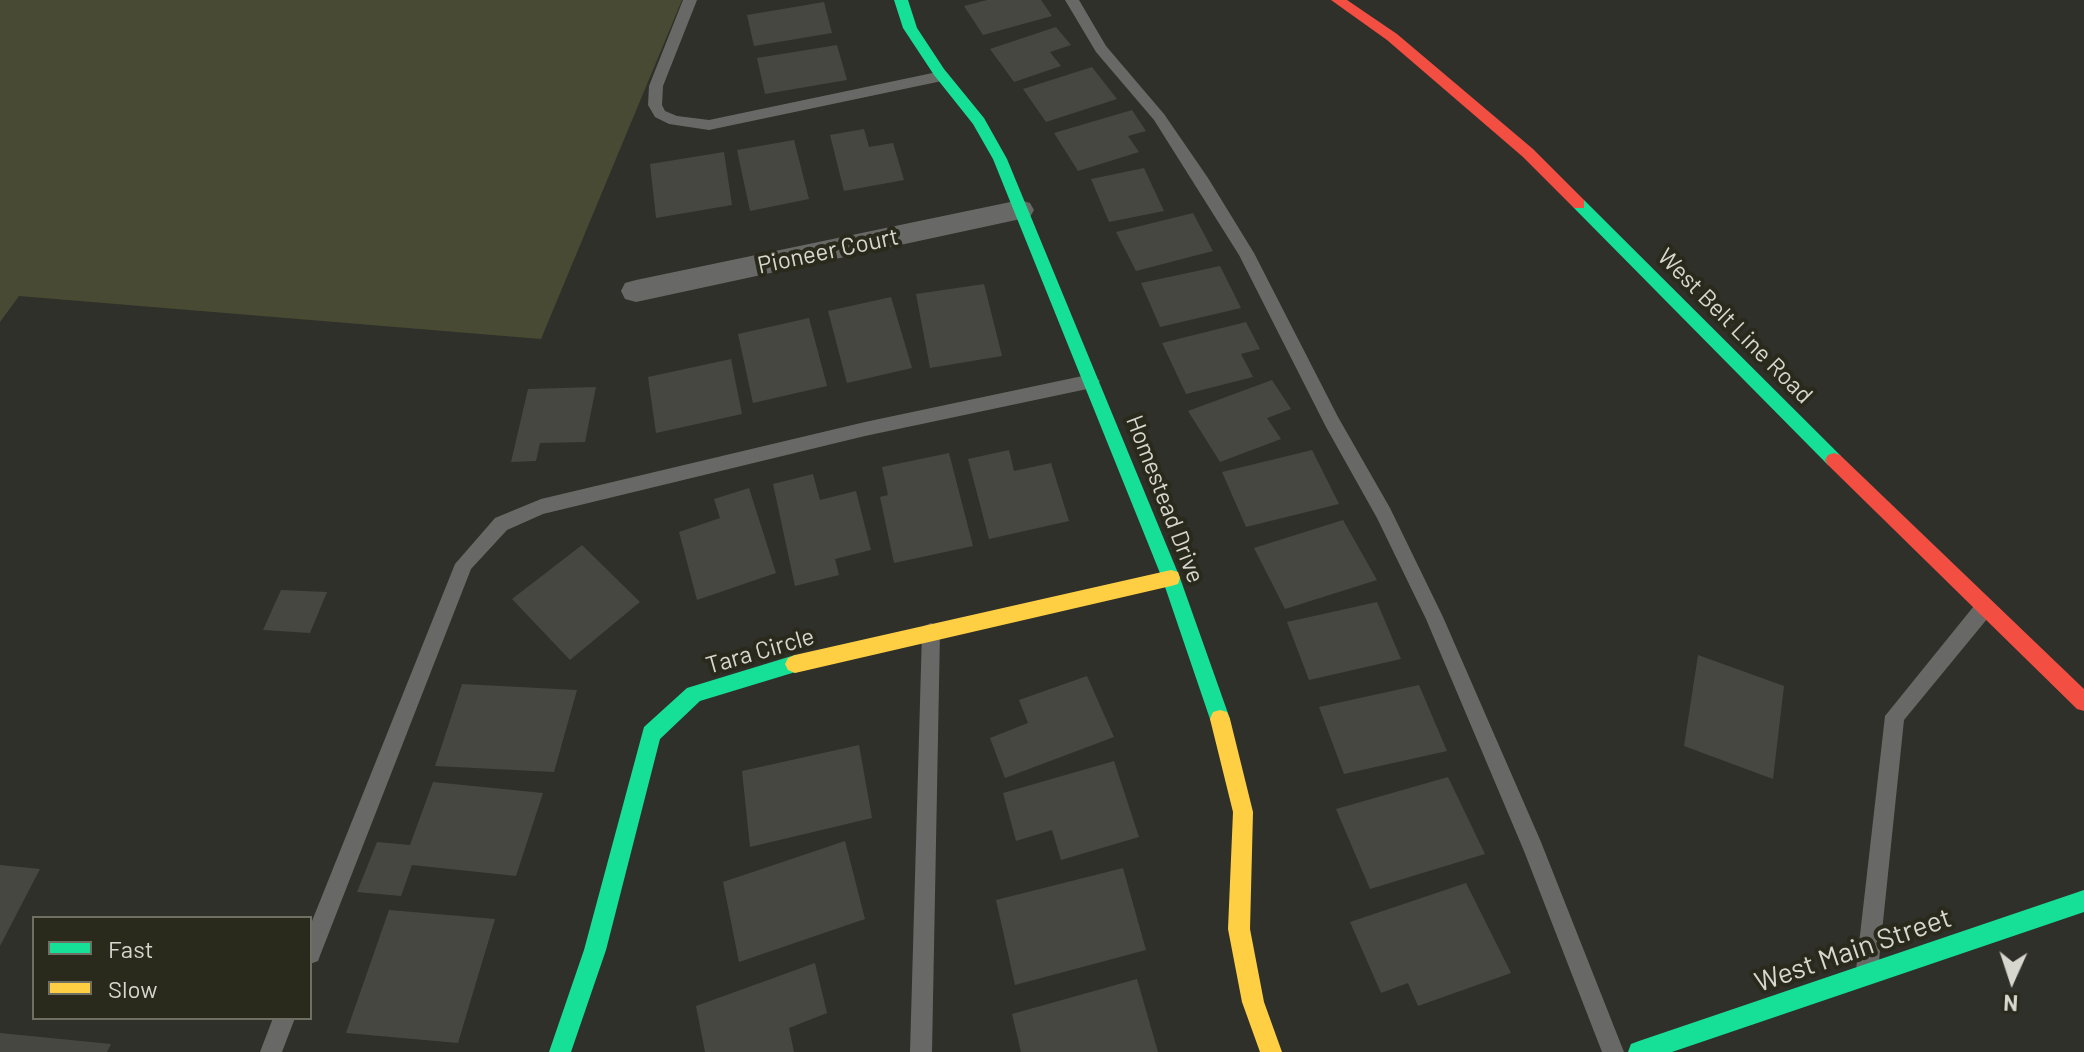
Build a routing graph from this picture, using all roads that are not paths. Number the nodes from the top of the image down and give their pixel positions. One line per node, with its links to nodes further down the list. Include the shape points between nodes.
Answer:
1 (690, 0): 5 (lane, via 656,86 655,105 674,121 709,125)
2 (901, 0): 5 (street, Homestead Drive, via 910,28)
3 (1072, 0): 21 (lane, via 1101,49 1159,117 1203,182 1384,513 1534,849)
4 (1338, 0): 10 (street, West Belt Line Road, via 1392,37 1528,153)
5 (942, 76): 6 (street, Homestead Drive, via 979,121)
6 (1020, 210): 7 (street, Pioneer Court); 8 (street, Homestead Drive)
7 (636, 291)
8 (1092, 381): 9 (street, Homestead Drive); 14 (lane, via 850,432 541,507 501,524 464,564)
9 (1171, 578): 11 (street, Tara Circle); 20 (street, Homestead Drive, via 1221,722 1243,812 1239,929 1253,1002)
10 (1985, 607): 12 (street, West Belt Line Road); 15 (lane, via 1895,716)
11 (931, 632): 18 (street, Tara Circle, via 768,670 694,694 651,734 595,950); 19 (lane)
12 (2084, 702)
13 (2084, 901): 15 (street, West Main Street)
14 (312, 948)
15 (1867, 975): 22 (street, West Main Street)
16 (283, 1020): 17 (lane)
17 (271, 1052)
18 (560, 1052)
19 (921, 1052)
20 (1271, 1052)
21 (1613, 1052)
22 (1639, 1052)

